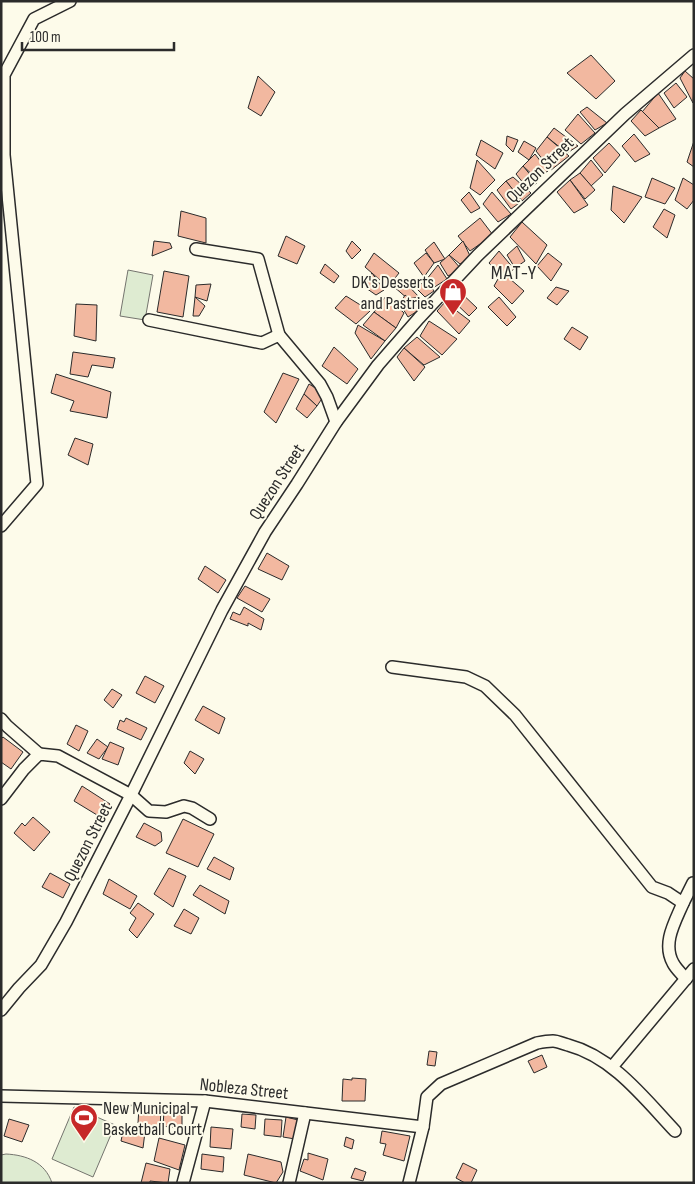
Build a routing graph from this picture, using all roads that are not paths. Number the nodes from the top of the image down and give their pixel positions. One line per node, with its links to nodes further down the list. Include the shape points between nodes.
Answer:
1 (70, 1): 7 (street, via 34,19 4,75 4,155 37,484)
2 (694, 55): 6 (street, Quezon Street, via 625,114 478,255 378,365)
3 (196, 249): 5 (street, via 258,259)
4 (149, 320): 5 (street, via 262,343)
5 (279, 335): 6 (street, via 320,384)
6 (336, 422): 11 (street, Quezon Street, via 265,532)
7 (1, 526)
8 (392, 666): 15 (street, via 466,677 485,686 515,714 652,887)
9 (4, 723): 10 (street)
10 (39, 754): 11 (street, via 58,756); 12 (street)
11 (131, 795): 13 (street, via 149,811 166,812 184,806); 18 (street, Quezon Street, via 41,965)
12 (1, 799)
13 (210, 819)
14 (693, 883): 15 (street)
15 (683, 903): 17 (street, via 668,946 673,963)
16 (694, 969): 17 (street)
17 (686, 979): 19 (street)
18 (1, 1010)
19 (612, 1067): 23 (street, via 597,1056 575,1047 554,1041 537,1043 440,1084 427,1097); 24 (street)
20 (1, 1096): 21 (street, Nobleza Street)
21 (205, 1101): 22 (street, Nobleza Street); 25 (street)
22 (305, 1113): 23 (street, Nobleza Street); 26 (street)
23 (423, 1127): 27 (street)
24 (675, 1131)
25 (183, 1183)
26 (289, 1183)
27 (409, 1183)

